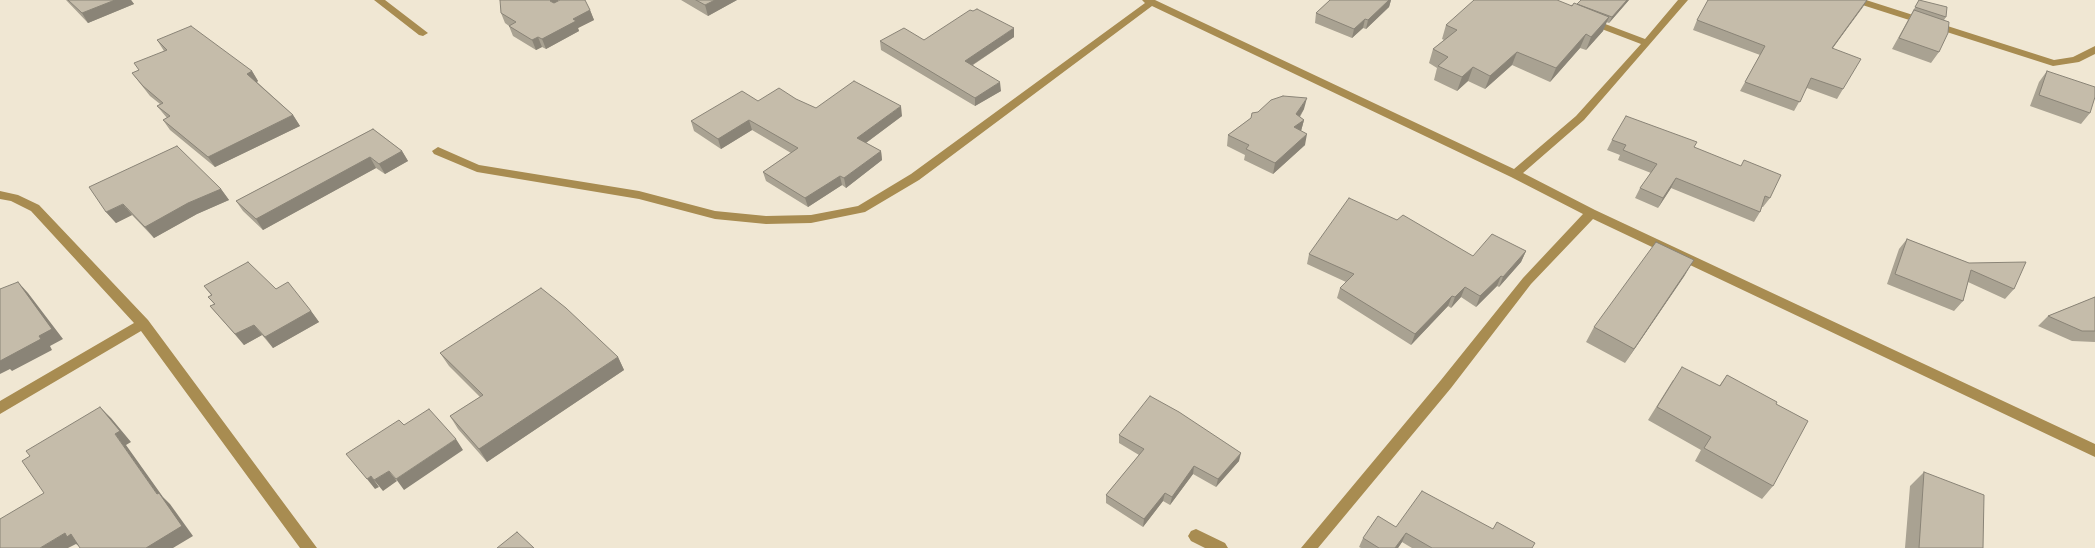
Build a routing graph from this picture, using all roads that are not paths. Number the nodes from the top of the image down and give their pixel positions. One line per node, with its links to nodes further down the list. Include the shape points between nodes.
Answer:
1 (379, 0): 6 (street)
2 (1683, 0): 7 (street)
3 (1856, 0): 8 (street, via 2053,63 2075,60)
4 (1149, 1): 9 (street, via 915,177 853,211 811,219 766,220 715,215 639,195 506,175 477,168); 10 (street)
5 (1582, 18): 7 (street)
6 (423, 33)
7 (1648, 43): 10 (street, via 1580,118)
8 (2095, 49)
9 (438, 151)
10 (1515, 174): 12 (street)
11 (0, 195): 13 (street, via 36,208)
12 (1591, 213): 15 (street); 19 (street, via 1527,281)
13 (143, 324): 14 (street); 17 (street)
14 (0, 408)
15 (2095, 451)
16 (1196, 536): 18 (street)
17 (309, 548)
18 (1220, 548)
19 (1309, 548)

